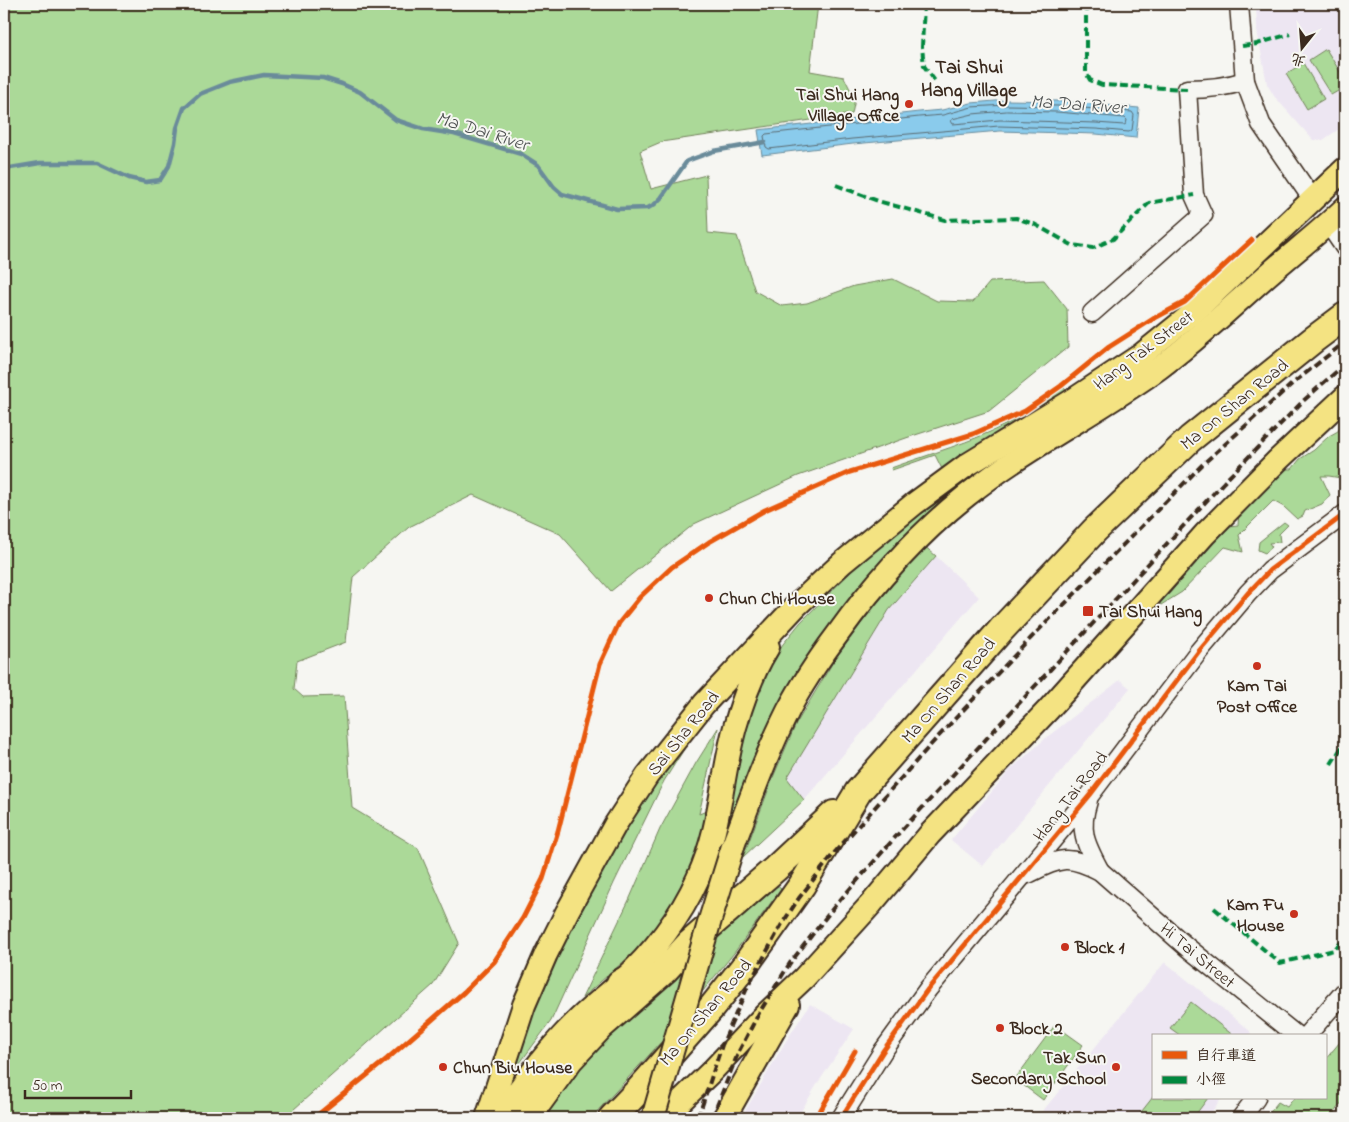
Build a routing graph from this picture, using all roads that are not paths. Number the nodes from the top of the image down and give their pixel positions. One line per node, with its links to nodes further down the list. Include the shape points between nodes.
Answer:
1 (1239, 4): 2 (street)
2 (1245, 81): 4 (street, via 1261,124); 8 (street, via 1225,87 1187,89 1194,195 1203,215)
3 (1345, 169): 4 (main road, Hang Tak Street)
4 (1313, 200): 6 (main road); 11 (main road, Hang Tak Street, via 1171,332)
5 (1345, 208): 6 (main road, Hang Tak Street)
6 (1328, 223): 7 (street); 11 (main road, Hang Tak Street, via 1162,366 1084,416)
7 (1345, 248)
8 (1092, 313)
9 (1345, 316): 14 (highway, Ma On Shan Road, via 1190,438 1142,483 1001,630)
10 (1345, 396): 19 (main road, via 1205,534 1048,710 930,834)
11 (1011, 451): 13 (main road, Sai Sha Road, via 966,465 842,563); 29 (main road, bridge, via 878,580 814,667 789,710 760,774 734,846)
12 (1345, 514): 15 (street, Hang Tai Road, via 1270,570 1248,594 1174,682)
13 (787, 616): 20 (main road, via 764,654 742,704 715,830 698,878 673,922); 25 (main road, Sai Sha Road, via 704,704 647,776 620,817 589,869 533,982)
14 (858, 792): 18 (highway); 28 (highway, Ma On Shan Road, via 802,885 746,964 712,1007)
15 (1090, 795): 16 (street, Hi Tai Street, via 1082,828); 17 (street, Hang Tai Road)
16 (1100, 871): 17 (street, Hi Tai Street, via 1074,859 1065,859); 22 (street, Hi Tai Street)
17 (1022, 877): 32 (street, Hang Tai Road, via 928,990 883,1051)
18 (689, 944): 20 (highway); 27 (highway, via 583,1044)
19 (804, 978): 30 (main road); 31 (main road)
20 (620, 983): 26 (main road, via 561,1037)
21 (1345, 991): 23 (street)
22 (1295, 1034)
23 (1308, 1034)
24 (1254, 1100): 33 (street)
25 (487, 1118)
26 (498, 1118)
27 (527, 1118)
28 (612, 1118)
29 (653, 1118)
30 (663, 1118)
31 (724, 1118)
32 (842, 1118)
33 (1241, 1118)

